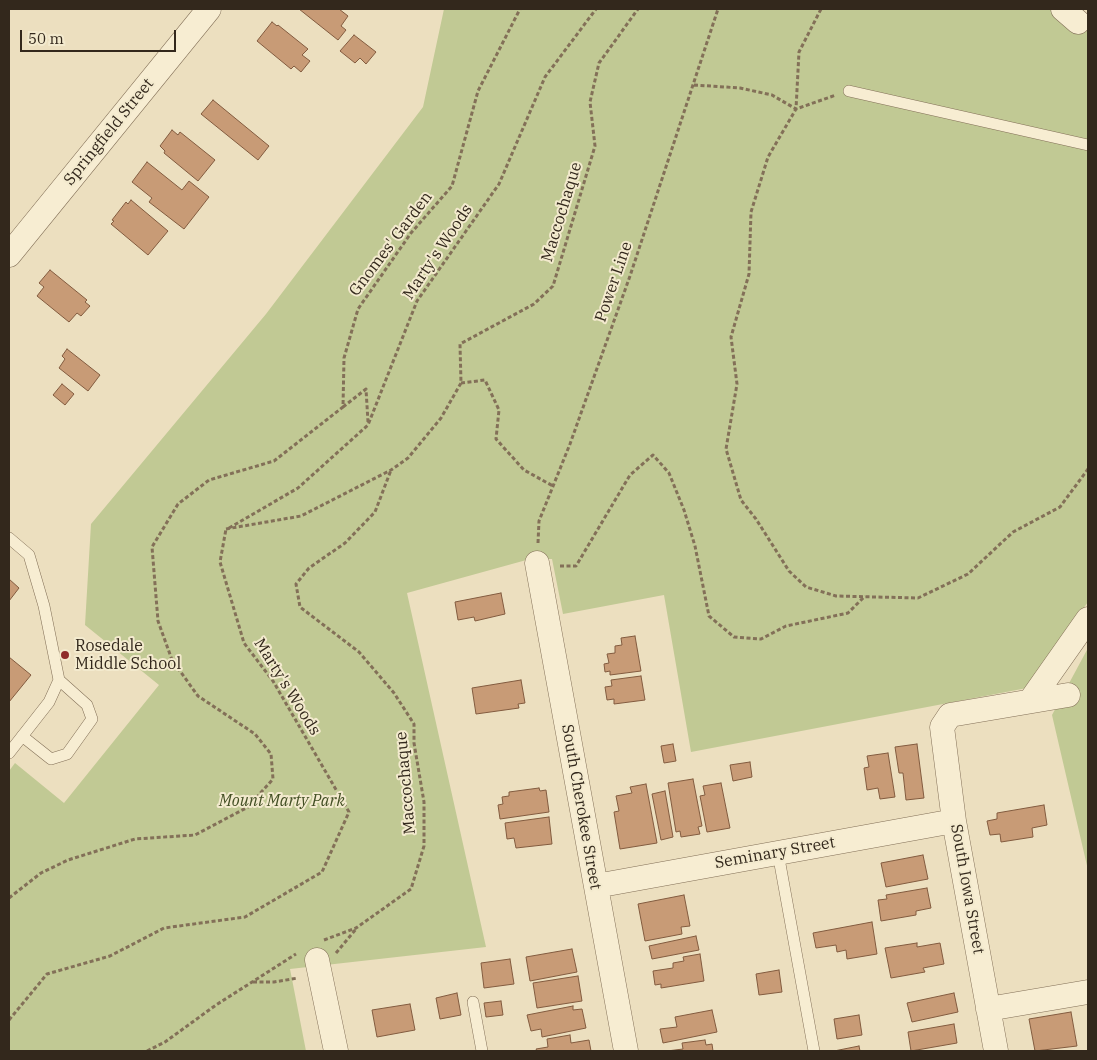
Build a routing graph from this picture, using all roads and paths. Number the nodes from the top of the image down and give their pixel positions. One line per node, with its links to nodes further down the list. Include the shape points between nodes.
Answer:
1 (209, 9): 11 (street, Springfield Street)
2 (520, 9): 13 (path, Gnomes' Garden, via 478,91 452,186 410,233 358,309 344,358)
3 (596, 9): 14 (path, Marty's Woods, via 545,77 499,184 417,301)
4 (638, 9): 12 (path, Maccochaque, via 598,63 590,102 595,146 553,286 534,304 460,344)
5 (718, 9): 7 (path, Power Line)
6 (821, 9): 9 (path, via 798,52)
7 (694, 85): 9 (path, via 740,88 772,95); 17 (path, Power Line, via 630,276)
8 (849, 91): 9 (path); 10 (lane)
9 (796, 109): 21 (path, via 768,157 751,212 748,274 731,338 736,384 726,449 741,500 789,571 806,587 836,596)
10 (1088, 145)
11 (9, 255)
12 (461, 383): 16 (path, via 441,418 408,458); 17 (path, via 485,380 499,410 496,439 524,470)
13 (343, 407): 14 (path, via 366,389); 31 (path, via 274,461 209,480 178,504 152,546 158,621 172,660 198,696 255,734 271,754 273,778 248,807 195,835 135,839 68,860 41,872)
14 (368, 426): 18 (path, Marty's Woods, via 298,488)
15 (1088, 469): 21 (path, via 1060,507 1013,532 968,574 918,598)
16 (391, 470): 18 (path, via 301,516); 32 (path, Maccochaque, via 374,512 345,543 309,568 296,584 300,607 359,652 394,693 414,724 424,802 424,846 411,888 356,928)
17 (553, 486): 20 (path, Power Line, via 539,521)
18 (226, 529): 36 (path, Marty's Woods, via 220,562 244,643 273,681 349,812 322,872 245,917 164,928 110,956 47,974)
19 (9, 538): 23 (lane, via 29,555 44,606)
20 (537, 563): 21 (path, via 576,566 630,475 653,455 669,473 684,510 709,616 734,637 761,639 786,626 848,613); 30 (street, South Cherokee Street)
21 (866, 596)
22 (1088, 619): 25 (street)
23 (59, 680): 26 (lane, via 50,702); 26 (lane, via 87,705 92,720 67,754 51,759)
24 (1068, 695): 25 (street)
25 (1031, 700): 28 (street, South Iowa Street, via 950,715 942,727)
26 (22, 736): 27 (lane)
27 (9, 753)
28 (954, 821): 29 (street, Seminary Street); 35 (street, South Iowa Street)
29 (778, 853): 30 (street, Seminary Street); 41 (lane)
30 (596, 886): 40 (street, South Cherokee Street)
31 (9, 898)
32 (311, 951): 37 (path, Maccochaque, via 216,1005); 38 (street)
33 (1088, 992): 35 (street)
34 (474, 1002): 39 (lane)
35 (988, 1010): 42 (street, South Iowa Street)
36 (9, 1020)
37 (147, 1051)
38 (336, 1051)
39 (482, 1051)
40 (626, 1051)
41 (814, 1051)
42 (996, 1051)

